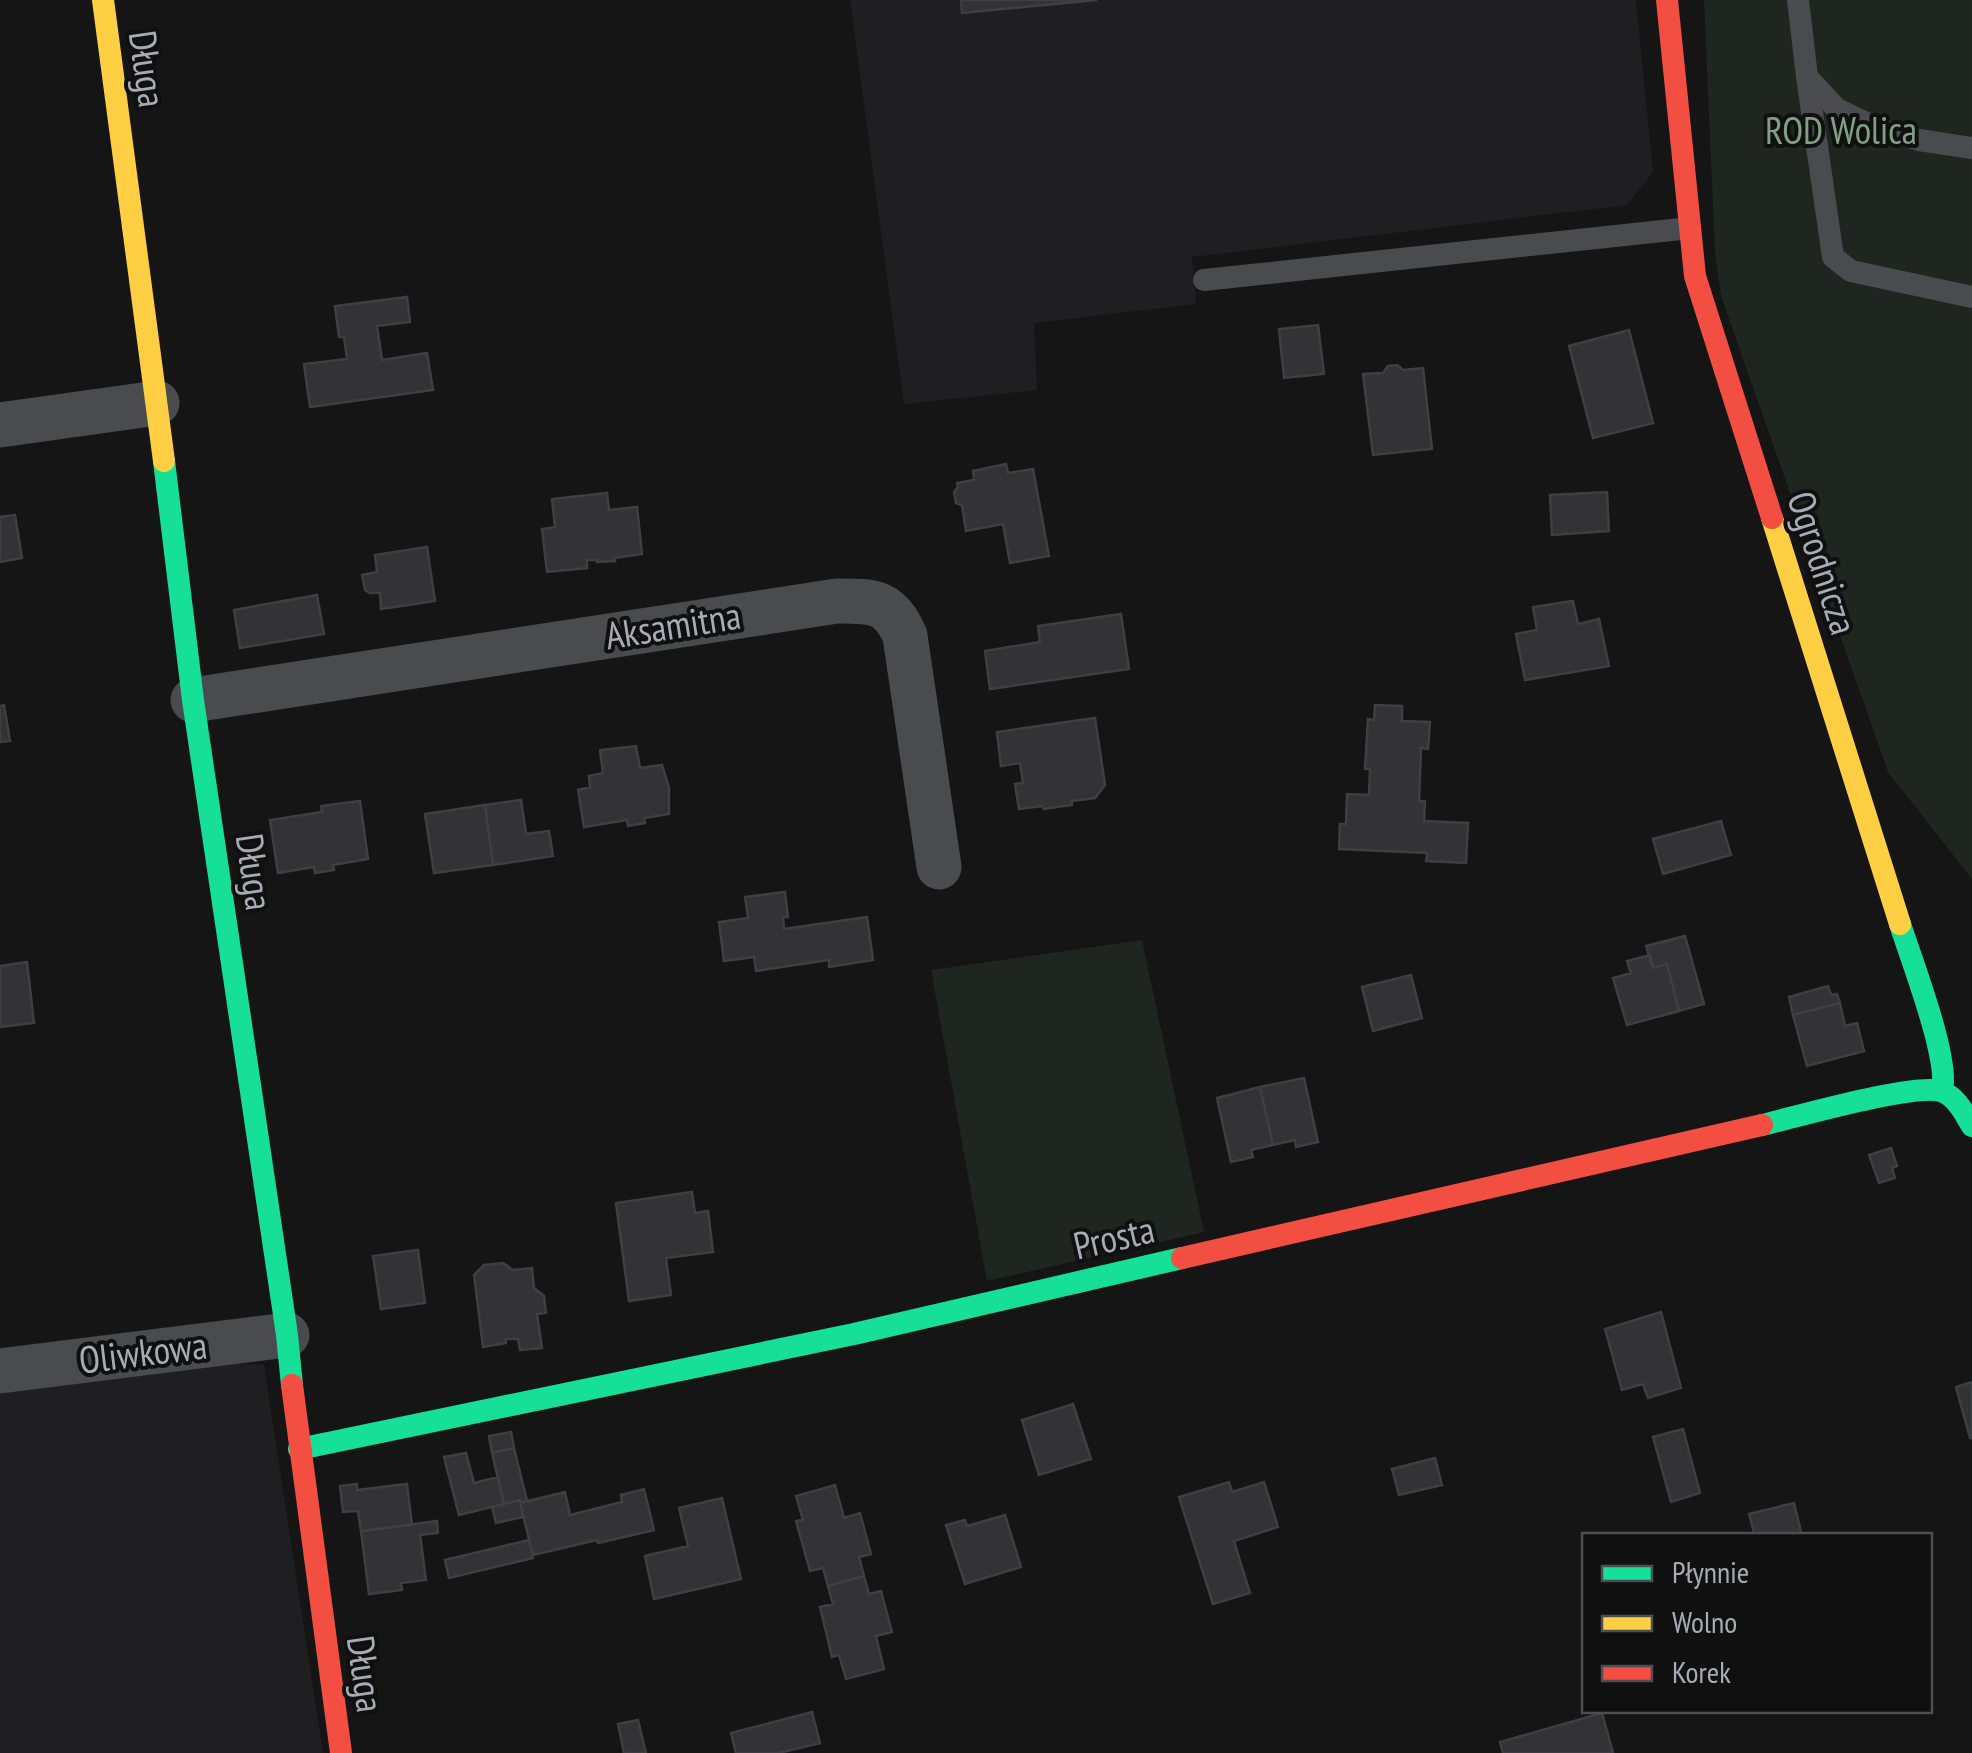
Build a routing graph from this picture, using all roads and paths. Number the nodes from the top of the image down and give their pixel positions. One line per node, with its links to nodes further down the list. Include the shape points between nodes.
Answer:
1 (102, 0): 9 (street, Długa)
2 (1667, 0): 6 (street, Ogrodnicza)
3 (1798, 0): 4 (lane)
4 (1806, 77): 5 (lane, via 1837,109 1876,128); 8 (lane, via 1833,257 1851,270)
5 (1972, 148)
6 (1690, 228): 7 (lane); 13 (street, Ogrodnicza, via 1695,276 1942,1054)
7 (1204, 280)
8 (1972, 297)
9 (157, 402): 10 (street); 11 (street, Długa)
10 (0, 425)
11 (193, 700): 12 (street, Aksamitna, via 837,600 866,601 897,616 905,636); 15 (street, Długa)
12 (939, 867)
13 (1942, 1090): 14 (street); 17 (street, Prosta, via 1904,1092 854,1334)
14 (1972, 1126)
15 (287, 1335): 16 (street, Oliwkowa); 17 (street, Długa)
16 (0, 1372)
17 (298, 1449): 18 (street, Długa)
18 (341, 1753)

